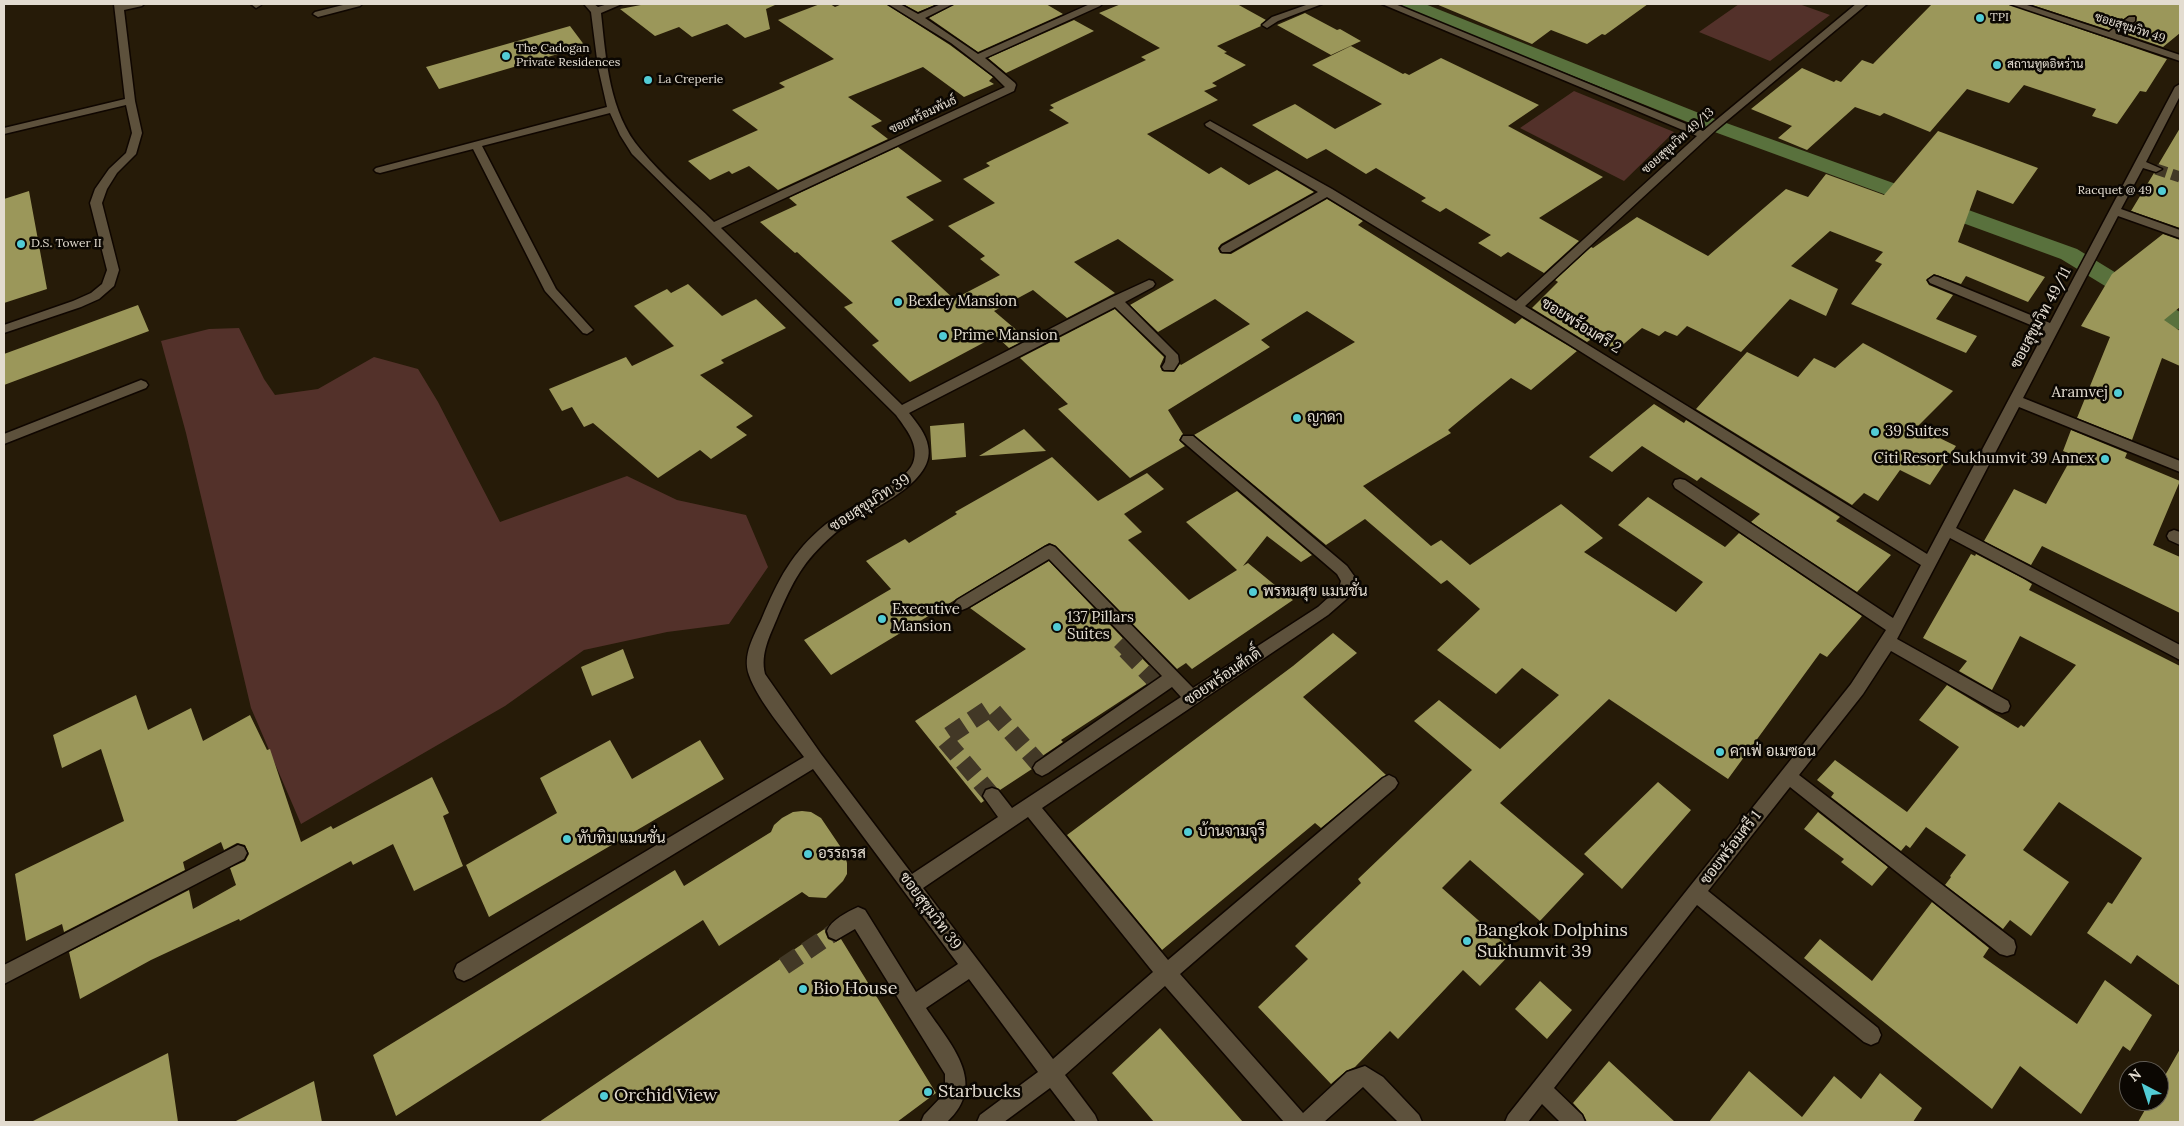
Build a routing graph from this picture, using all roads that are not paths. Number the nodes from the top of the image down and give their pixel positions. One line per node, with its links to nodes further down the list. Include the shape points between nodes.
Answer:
1 (138, 4): 11 (street)
2 (357, 4): 13 (street)
3 (617, 4): 12 (street)
4 (893, 4): 14 (street, ซอยพร้อมพันธ์)
5 (948, 4): 14 (street)
6 (1097, 4): 18 (street)
7 (1317, 4): 16 (street)
8 (1387, 4): 25 (street)
9 (1862, 4): 25 (street, ซอยสุขุมวิท 49/13)
10 (2015, 4): 17 (street, ซอยสุขุมวิท 49)
11 (119, 6): 21 (street)
12 (592, 8): 22 (street, ซอยสุขุมวิท 39)
13 (318, 14)
14 (918, 16): 18 (street, ซอยพร้อมพันธ์)
15 (2132, 19): 17 (street)
16 (1267, 25)
17 (2111, 35): 19 (street, ซอยสุขุมวิท 49)
18 (977, 58): 32 (street, ซอยพร้อมพันธ์, via 1011,85 1010,89)
19 (2180, 58)
20 (2180, 87): 27 (street, ซอยสุขุมวิท 49/11)
21 (130, 101): 24 (street); 39 (street, via 137,133 135,145 132,154 100,189 96,204 113,270 108,286 77,304)
22 (612, 109): 26 (street); 32 (street, ซอยสุขุมวิท 39, via 636,152)
23 (1210, 124): 30 (street, ซอยพร้อมศรี 2)
24 (4, 131)
25 (1704, 135): 38 (street, ซอยสุขุมวิท 49/13)
26 (476, 145): 29 (street); 41 (street, via 551,291)
27 (2140, 163): 28 (street); 31 (street, ซอยสุขุมวิท 49/11)
28 (2156, 169)
29 (380, 170)
30 (1328, 191): 34 (street); 38 (street, ซอยพร้อมศรี 2)
31 (2115, 211): 33 (street); 40 (street, ซอยสุขุมวิท 49/11)
32 (714, 227): 45 (street, ซอยสุขุมวิท 39)
33 (2180, 234)
34 (1226, 249)
35 (1934, 280): 40 (street)
36 (1149, 284): 37 (street)
37 (1116, 300): 42 (street, via 1172,355); 45 (street)
38 (1518, 306): 51 (street, ซอยพร้อมศรี 2)
39 (4, 328)
40 (2053, 329): 44 (street, ซอยสุขุมวิท 49/11)
41 (587, 330)
42 (1169, 367)
43 (141, 385): 46 (street)
44 (2016, 400): 48 (street); 50 (street, ซอยสุขุมวิท 49/11)
45 (901, 412): 58 (street, ซอยสุขุมวิท 39, via 920,437 922,456 916,473 836,524 805,552 786,579 757,647 754,661 757,675)
46 (4, 439)
47 (1188, 440): 56 (street, ซอยพร้อมศักดิ์, via 1342,570 1349,580 1346,591 1323,611)
48 (2180, 466)
49 (1680, 484): 53 (street)
50 (1947, 530): 51 (street, ซอยสุขุมวิท 49/11); 54 (street)
51 (1930, 563): 53 (street, ซอยพร้อมศรี 1)
52 (962, 604): 55 (street, via 1050,551)
53 (1892, 635): 57 (street); 59 (street, ซอยพร้อมศรี 1, via 1857,689)
54 (2180, 653)
55 (1164, 681): 56 (street); 61 (street, via 1040,766)
56 (1192, 698): 61 (street, ซอยพร้อมศักดิ์)
57 (2002, 706)
58 (815, 759): 66 (street, ซอยสุขุมวิท 39); 71 (street)
59 (1788, 776): 67 (street, ซอยพร้อมศรี 1); 69 (street)
60 (1389, 783): 72 (street)
61 (1058, 787): 63 (street, ซอยพร้อมศักดิ์)
62 (992, 796): 64 (street)
63 (1030, 806): 64 (street, ซอยพร้อมศักดิ์); 72 (street)
64 (1010, 819): 66 (street, ซอยพร้อมศักดิ์)
65 (238, 854): 73 (street)
66 (911, 885): 70 (street, ซอยสุขุมวิท 39)
67 (1696, 893): 75 (street); 77 (street, ซอยพร้อมศรี 1)
68 (836, 931): 74 (street, via 858,916)
69 (2007, 947)
70 (971, 966): 74 (street); 76 (street, ซอยสุขุมวิท 39)
71 (464, 971)
72 (1167, 974): 76 (street, via 1064,1060); 81 (street)
73 (4, 975)
74 (915, 1004): 78 (street, via 955,1071 958,1085 948,1106)
75 (1872, 1035)
76 (1052, 1074): 79 (street); 80 (street, ซอยสุขุมวิท 39)
77 (1541, 1090): 84 (street, ซอยพร้อมศรี 1); 85 (street)
78 (931, 1122)
79 (987, 1122)
80 (1088, 1122)
81 (1297, 1122)
82 (1309, 1122): 83 (street, via 1354,1080 1365,1076)
83 (1412, 1122)
84 (1515, 1122)
85 (1575, 1122)

